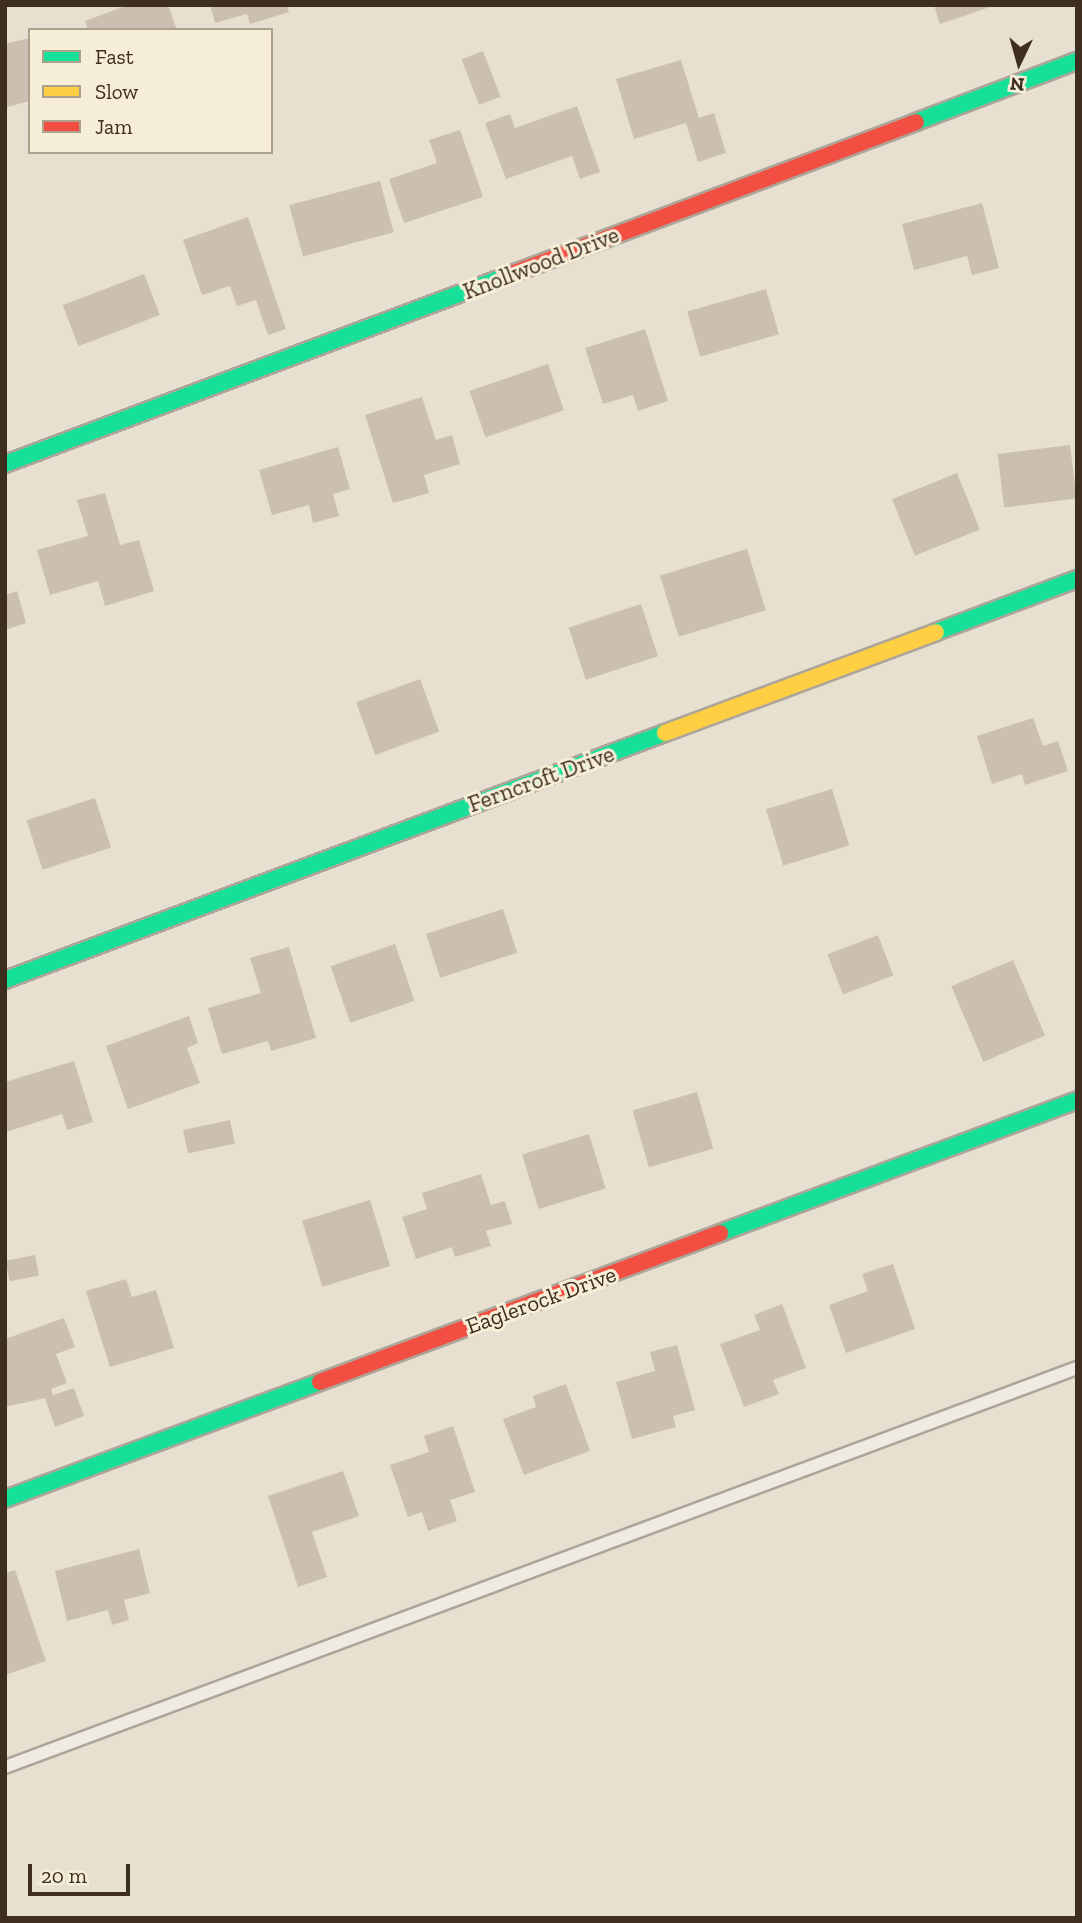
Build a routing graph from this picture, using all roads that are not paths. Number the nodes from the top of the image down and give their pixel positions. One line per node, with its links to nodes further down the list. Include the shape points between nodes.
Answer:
1 (1077, 61): 2 (street, Knollwood Drive)
2 (5, 464)
3 (1077, 579): 4 (street, Ferncroft Drive)
4 (5, 980)
5 (1077, 1100): 7 (street, Eaglerock Drive)
6 (1077, 1368): 8 (lane)
7 (5, 1499)
8 (5, 1767)

